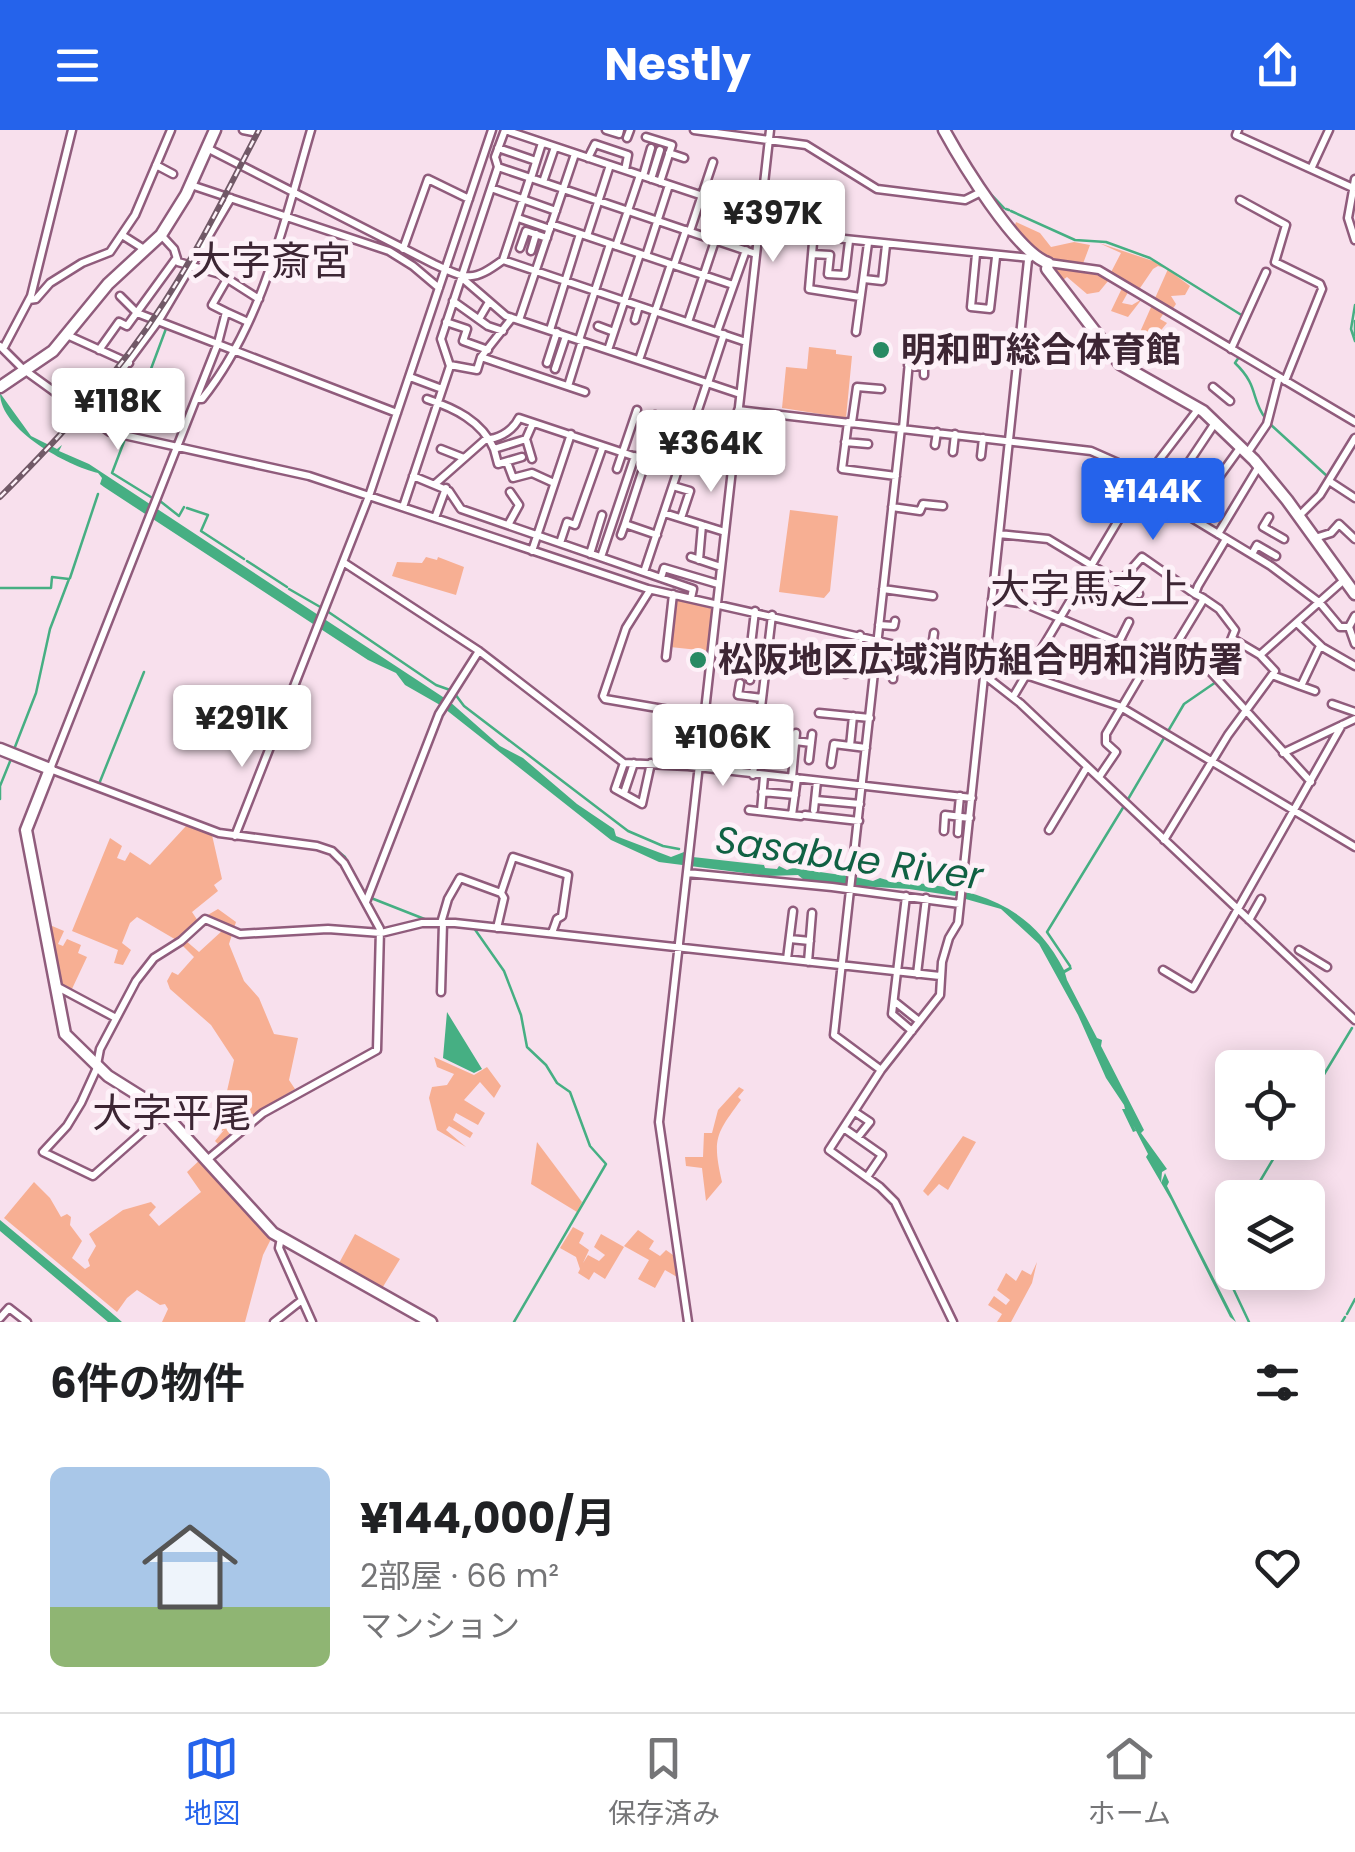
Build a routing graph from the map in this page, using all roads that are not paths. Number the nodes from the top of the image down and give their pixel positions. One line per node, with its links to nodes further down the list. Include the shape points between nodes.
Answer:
1 (72, 130): 106 (street)
2 (171, 130): 29 (street)
3 (216, 130): 19 (main road)
4 (243, 130): 14 (street)
5 (310, 130): 45 (street)
6 (492, 130): 49 (street)
7 (504, 130): 17 (street); 20 (street)
8 (606, 130): 9 (street)
9 (620, 130)
10 (694, 130): 15 (street)
11 (944, 130): 44 (main road)
12 (1238, 130): 32 (street, via 1236,135)
13 (1328, 130): 32 (street)
14 (253, 132)
15 (769, 134): 44 (street, via 813,148 878,189 964,200); 56 (street)
16 (646, 137): 23 (street, via 672,145)
17 (542, 143): 18 (street); 27 (street)
18 (555, 147): 24 (street); 38 (street)
19 (207, 148): 41 (main road); 45 (street)
20 (498, 148): 27 (street); 31 (street)
21 (651, 148): 35 (street)
22 (660, 150): 37 (street)
23 (670, 153): 26 (street); 39 (street)
24 (575, 154): 25 (street); 43 (street)
25 (588, 158): 30 (street); 33 (street, via 595,144 628,155)
26 (684, 158)
27 (536, 161): 36 (street)
28 (713, 162): 46 (street)
29 (156, 165): 34 (street); 64 (street)
30 (610, 165): 33 (street); 51 (street)
31 (498, 168): 36 (street); 42 (street)
32 (1311, 169): 40 (street)
33 (624, 170): 35 (street)
34 (173, 174)
35 (641, 176): 37 (street); 55 (street)
36 (531, 178): 38 (street); 48 (street)
37 (652, 179): 39 (street)
38 (543, 182): 43 (street)
39 (665, 183): 46 (street); 59 (street)
40 (1354, 184): 71 (street, via 1348,218)
41 (190, 185): 47 (street); 66 (main road)
42 (491, 188): 48 (street); 97 (street)
43 (563, 189): 51 (street); 54 (street)
44 (982, 191): 85 (main road)
45 (294, 192): 57 (street); 75 (street)
46 (702, 196): 52 (street); 61 (street)
47 (231, 198): 57 (street); 90 (street)
48 (524, 199): 54 (street); 58 (street)
49 (469, 200): 75 (street, via 428,179); 92 (street)
50 (1240, 200): 149 (street, via 1286,224 1275,262 1322,289)
51 (598, 201): 55 (street); 65 (street)
52 (728, 205): 56 (street); 69 (street)
53 (794, 206): 67 (street, via 816,208)
54 (556, 210): 60 (street)
55 (628, 211): 59 (street); 74 (street)
56 (760, 216): 62 (street)
57 (286, 218): 101 (street, via 390,252); 105 (street)
58 (518, 218): 60 (street); 87 (street)
59 (657, 220): 61 (street); 83 (street)
60 (550, 226): 65 (street); 68 (street)
61 (688, 230): 69 (street); 89 (street)
62 (758, 230): 67 (street); 80 (street)
63 (536, 234): 68 (street); 76 (street, via 526,231); 79 (street)
64 (122, 235): 77 (street); 106 (street, via 108,254 82,263)
65 (583, 235): 74 (street); 99 (street)
66 (162, 236): 77 (main road); 86 (street)
67 (813, 236): 70 (street); 81 (street)
68 (547, 238): 93 (street)
69 (716, 240): 78 (street); 96 (street)
70 (849, 240): 72 (street); 91 (street)
71 (1355, 240)
72 (868, 242): 73 (street); 95 (street)
73 (886, 244): 82 (street); 95 (street, via 882,281)
74 (613, 245): 83 (street); 102 (street)
75 (404, 248): 92 (street)
76 (520, 248)
77 (144, 249): 127 (main road)
78 (746, 250): 80 (street); 100 (street)
79 (530, 251)
80 (756, 254): 131 (street)
81 (812, 254): 91 (street, via 830,256 828,274 845,275); 104 (street, via 809,289)
82 (976, 254): 84 (street); 84 (street, via 970,307 990,309)
83 (643, 255): 89 (street); 108 (street)
84 (996, 257): 85 (street)
85 (1031, 257): 88 (main road); 180 (street)
86 (175, 260): 90 (street); 113 (street)
87 (503, 260): 93 (street); 97 (street, via 479,277)
88 (1048, 263): 134 (street, via 1100,270); 162 (main road, via 1120,364)
89 (672, 265): 96 (street); 111 (street)
90 (192, 266): 98 (street); 116 (street)
91 (846, 268): 95 (street)
92 (445, 270): 97 (street); 101 (street)
93 (535, 271): 99 (street); 115 (street)
94 (1266, 272): 134 (street)
95 (864, 275): 104 (street)
96 (704, 276): 100 (street); 120 (street)
97 (462, 277): 107 (street); 109 (street)
98 (227, 279): 105 (street); 112 (street, via 212,302)
99 (565, 281): 102 (street); 123 (street)
100 (733, 285): 126 (street)
101 (439, 288): 148 (street)
102 (595, 291): 108 (street); 130 (street)
103 (120, 296): 113 (street)
104 (860, 296): 125 (street)
105 (259, 299): 118 (street)
106 (30, 300): 133 (street)
107 (454, 301): 114 (street); 119 (street)
108 (625, 301): 110 (street); 124 (street)
109 (489, 302): 114 (street); 115 (street)
110 (640, 306): 111 (street); 117 (street)
111 (655, 311): 120 (street); 140 (street)
112 (226, 312): 118 (street); 132 (street)
113 (137, 313): 116 (street); 135 (street, via 127,326 119,322)
114 (479, 319): 122 (street)
115 (516, 319): 122 (street); 123 (street)
116 (159, 320): 132 (street); 141 (street)
117 (634, 320)
118 (248, 322): 136 (street)
119 (446, 322): 137 (street, via 467,328 462,341); 143 (street, via 441,339)
120 (688, 322): 126 (street)
121 (598, 326): 124 (street)
122 (503, 331): 137 (street)
123 (553, 331): 128 (street); 142 (street)
124 (614, 332): 138 (street)
125 (856, 332)
126 (721, 333): 131 (street); 150 (street)
127 (67, 335): 135 (street); 146 (main road)
128 (566, 336): 130 (street); 145 (street)
129 (911, 339): 144 (street)
130 (580, 340): 138 (street); 151 (street)
131 (746, 342): 157 (street)
132 (218, 343): 136 (street); 158 (street)
133 (2, 347): 146 (street)
134 (1231, 349): 149 (street)
135 (100, 350): 141 (street)
136 (236, 350): 158 (street, via 210,390); 165 (street)
137 (488, 350): 139 (street)
138 (608, 350): 140 (street)
139 (481, 357): 143 (street, via 477,370); 151 (street)
140 (639, 360): 150 (street)
141 (128, 363): 167 (street)
142 (546, 363)
143 (450, 365): 155 (street)
144 (908, 365): 147 (street, via 924,367); 172 (street)
145 (555, 369)
146 (23, 370): 153 (main road); 167 (street)
147 (924, 375)
148 (410, 377): 155 (street); 165 (street)
149 (1282, 379): 169 (street); 189 (street, via 1267,424)
150 (708, 383): 157 (street); 201 (street)
151 (568, 386): 156 (street)
152 (1213, 386): 160 (street)
153 (0, 387)
154 (880, 389): 168 (street, via 857,386)
155 (442, 390): 161 (street)
156 (585, 392)
157 (740, 394): 164 (street)
158 (196, 399): 185 (street)
159 (427, 399): 161 (street)
160 (1230, 401)
161 (438, 402): 178 (street, via 458,410); 202 (street)
162 (1199, 408): 171 (main road); 204 (street)
163 (638, 410): 190 (street)
164 (738, 410): 168 (street); 227 (street)
165 (397, 412): 212 (street)
166 (655, 415): 196 (street)
167 (87, 417): 185 (street, via 110,432)
168 (850, 422): 172 (street); 181 (street)
169 (1355, 422)
170 (534, 423): 174 (street); 178 (street, via 519,418 499,438); 179 (street)
171 (1215, 423): 189 (main road); 210 (street, via 1186,473)
172 (902, 428): 173 (street); 203 (street)
173 (936, 432): 175 (street); 184 (street)
174 (571, 434): 183 (street); 188 (street)
175 (955, 434): 176 (street); 191 (street)
176 (983, 438): 180 (street); 193 (street)
177 (1355, 438): 205 (street)
178 (488, 439): 187 (street); 195 (street)
179 (526, 440): 187 (street); 197 (street)
180 (1010, 440): 204 (street, via 1088,450); 230 (street)
181 (845, 442): 182 (street); 203 (street, via 842,470)
182 (868, 444)
183 (603, 446): 190 (street); 237 (street, via 576,525 567,522)
184 (935, 446)
185 (178, 447): 212 (street); 333 (street)
186 (441, 448): 195 (street)
187 (494, 448): 198 (street, via 498,464)
188 (566, 450): 192 (street); 206 (street)
189 (1244, 450): 199 (main road); 210 (street)
190 (624, 452): 196 (street); 200 (street)
191 (952, 452)
192 (578, 454)
193 (981, 456)
194 (522, 457): 198 (street)
195 (464, 458): 207 (street)
196 (640, 458): 201 (street); 224 (street); 242 (street)
197 (532, 459)
198 (507, 462): 206 (street, via 513,478 532,473)
199 (1259, 466): 219 (main road); 231 (street)
200 (618, 469)
201 (678, 471): 208 (street)
202 (413, 476): 207 (street); 215 (street)
203 (896, 476): 216 (street)
204 (1144, 476): 223 (street); 244 (street)
205 (1329, 480): 213 (street); 219 (street)
206 (554, 483): 232 (street)
207 (435, 484): 209 (street)
208 (673, 486): 217 (street); 222 (street, via 690,492)
209 (446, 488): 221 (street); 225 (street, via 459,508)
210 (1209, 490): 223 (street)
211 (510, 492): 225 (street, via 519,505)
212 (369, 496): 215 (street); 243 (street)
213 (1355, 498)
214 (943, 506): 216 (street)
215 (403, 508): 221 (street)
216 (892, 508): 252 (street)
217 (664, 513): 222 (street); 229 (street)
218 (602, 515): 239 (street)
219 (1300, 516): 233 (main road)
220 (1270, 517): 235 (street, via 1263,528)
221 (435, 518): 238 (street)
222 (681, 518): 226 (street)
223 (1190, 518): 231 (street)
224 (625, 524): 228 (street); 229 (street)
225 (508, 525): 232 (street)
226 (702, 525): 227 (street); 245 (street, via 695,559)
227 (725, 532): 245 (street)
228 (621, 534)
229 (657, 534): 246 (street)
230 (1000, 534): 244 (street, via 1048,540); 249 (street)
231 (1218, 534): 234 (street)
232 (538, 536): 237 (street); 238 (street)
233 (1315, 538): 236 (street, via 1339,524); 248 (main road)
234 (1226, 539): 240 (street); 258 (street)
235 (1284, 539)
236 (1355, 539)
237 (560, 543): 239 (street)
238 (532, 551): 253 (street)
239 (590, 554): 242 (street)
240 (1252, 554): 241 (street, via 1257,546); 263 (street)
241 (1276, 556)
242 (601, 558): 246 (street)
243 (343, 562): 282 (street); 362 (street)
244 (1091, 566): 250 (street); 267 (street)
245 (721, 567): 251 (street)
246 (644, 572): 247 (street)
247 (661, 578): 251 (street, via 664,568); 259 (street, via 693,589)
248 (1348, 578): 256 (main road); 263 (street)
249 (994, 581): 260 (street); 261 (street, via 1018,584)
250 (1120, 582): 255 (street); 258 (street, via 1142,557)
251 (718, 584): 262 (street)
252 (883, 589): 257 (street); 270 (street)
253 (650, 590): 254 (street); 313 (street, via 626,628 603,696)
254 (673, 594): 259 (street); 286 (street)
255 (1139, 594)
256 (1355, 594)
257 (933, 596)
258 (1199, 596): 276 (street, via 1234,625); 293 (street)
259 (691, 598): 262 (street)
260 (992, 599): 261 (street); 297 (street)
261 (1016, 602): 267 (street)
262 (716, 603): 264 (street); 313 (street)
263 (1320, 603): 271 (street); 272 (street, via 1340,627)
264 (755, 611): 265 (street); 279 (street)
265 (772, 615): 274 (street); 291 (street)
266 (1355, 616): 272 (street)
267 (1058, 620): 277 (street); 299 (street)
268 (895, 621): 270 (street)
269 (1130, 622): 277 (street)
270 (879, 624): 275 (street)
271 (1298, 624): 280 (street); 284 (street)
272 (1349, 627): 278 (street)
273 (934, 633): 281 (street)
274 (860, 635): 275 (street); 287 (street)
275 (878, 639): 281 (street); 292 (street)
276 (1234, 640): 284 (street); 300 (street)
277 (1120, 642): 285 (street)
278 (1355, 644)
279 (751, 645)
280 (1320, 646): 294 (street); 304 (street)
281 (932, 649): 283 (street); 297 (street)
282 (479, 650): 327 (street); 369 (street, via 440,713)
283 (985, 652)
284 (1261, 654): 298 (street)
285 (1152, 656): 293 (street); 310 (street)
286 (666, 657)
287 (857, 657)
288 (740, 658): 290 (street)
289 (848, 658): 292 (street); 295 (street, via 834,657); 296 (street)
290 (752, 660): 291 (street); 302 (street)
291 (766, 661): 307 (street)
292 (876, 662): 301 (street, via 893,665); 316 (street)
293 (1170, 663): 300 (street)
294 (1355, 666)
295 (832, 672)
296 (846, 674)
297 (984, 675): 306 (street); 346 (street)
298 (1272, 675): 304 (street); 312 (street)
299 (1026, 676): 306 (street); 310 (street)
300 (1216, 677): 312 (street)
301 (892, 679)
302 (750, 680)
303 (740, 683): 307 (street, via 738,695)
304 (1302, 686): 305 (street)
305 (1315, 691)
306 (1013, 696): 331 (street)
307 (762, 698): 317 (street)
308 (1355, 702): 315 (street)
309 (1332, 704): 315 (street)
310 (1122, 708): 326 (street); 338 (street, via 1106,734 1116,752)
311 (818, 712): 314 (street)
312 (1245, 712): 324 (street); 326 (street)
313 (704, 716): 321 (street)
314 (854, 716): 316 (street); 320 (street)
315 (1353, 716): 318 (street)
316 (870, 718): 322 (street)
317 (760, 719): 319 (street, via 777,721); 335 (street)
318 (1342, 725): 324 (street); 340 (street)
319 (775, 745)
320 (850, 746): 322 (street); 330 (street, via 834,744)
321 (700, 747): 332 (street); 334 (street, via 720,745)
322 (866, 748): 341 (street)
323 (0, 749): 333 (main road)
324 (1282, 752): 340 (street)
325 (809, 760): 337 (street, via 811,738 793,738)
326 (1212, 761): 354 (street); 363 (street)
327 (624, 762): 329 (street); 343 (street, via 615,786)
328 (651, 762): 329 (street); 332 (street); 348 (street)
329 (634, 763): 343 (street)
330 (831, 764)
331 (1087, 766): 338 (street); 359 (street)
332 (698, 767): 334 (street); 365 (street)
333 (50, 769): 362 (street); 393 (main road, via 26,830)
334 (718, 770): 335 (street)
335 (753, 774): 336 (street)
336 (764, 776): 337 (street); 342 (street)
337 (794, 778): 339 (street); 344 (street)
338 (1098, 778): 363 (street)
339 (818, 780): 341 (street); 347 (street)
340 (1311, 782): 354 (street)
341 (862, 786): 345 (street); 349 (street)
342 (762, 792): 344 (street); 353 (street)
343 (624, 793): 348 (street)
344 (794, 795): 355 (street)
345 (960, 796): 346 (street); 356 (street)
346 (972, 798): 357 (street)
347 (816, 800): 349 (street); 352 (street)
348 (642, 804): 350 (street)
349 (860, 804): 358 (street)
350 (651, 810)
351 (749, 810): 353 (street)
352 (814, 810)
353 (760, 811): 355 (street)
354 (1296, 811): 364 (street); 374 (street)
355 (799, 815): 358 (street)
356 (958, 817): 357 (street); 360 (street, via 945,815); 361 (street)
357 (970, 818): 372 (street)
358 (858, 821): 366 (street)
359 (1050, 830)
360 (944, 831)
361 (958, 832)
362 (236, 834): 369 (street, via 324,848 340,858)
363 (1164, 840): 374 (street)
364 (1355, 847)
365 (687, 873): 366 (street); 383 (street)
366 (851, 891): 368 (street); 386 (street)
367 (501, 893): 377 (street, via 460,878); 378 (street); 380 (street, via 513,857 568,875)
368 (906, 896): 370 (street); 390 (street)
369 (367, 898): 379 (street)
370 (926, 898): 372 (street); 391 (street)
371 (1260, 899): 376 (street)
372 (960, 904): 392 (street)
373 (793, 910): 381 (street)
374 (1240, 911): 376 (street); 389 (street, via 1194,988)
375 (812, 913): 382 (street)
376 (1249, 920): 387 (street)
377 (442, 921): 378 (street); 379 (street); 394 (street)
378 (497, 928): 380 (street)
379 (381, 933): 396 (street, via 240,934 204,919 154,958); 406 (street, via 376,1051 263,1113)
380 (552, 934): 383 (street)
381 (790, 939): 382 (street); 384 (street)
382 (810, 941): 385 (street)
383 (678, 948): 384 (street); 415 (street, via 659,1122)
384 (787, 960): 385 (street)
385 (808, 962): 386 (street)
386 (842, 966): 390 (street); 401 (street, via 834,1036)
387 (1298, 967): 388 (street, via 1303,952); 397 (street)
388 (1328, 967)
389 (1163, 970)
390 (897, 972): 391 (street); 395 (street)
391 (917, 974): 392 (street)
392 (940, 976): 398 (street, via 940,995)
393 (55, 986): 396 (street); 400 (main road, via 65,1034)
394 (441, 992)
395 (894, 1001): 398 (street); 399 (street, via 893,1016)
396 (114, 1018): 400 (street)
397 (1355, 1020)
398 (920, 1021): 399 (street)
399 (912, 1031): 401 (street)
400 (96, 1065): 403 (main road); 403 (street, via 82,1104 43,1152 93,1176)
401 (880, 1070): 402 (street)
402 (855, 1112): 404 (street); 405 (street, via 870,1122)
403 (164, 1113): 406 (main road)
404 (844, 1128): 405 (street); 407 (street, via 829,1150)
405 (858, 1137): 407 (street, via 882,1155)
406 (207, 1160): 408 (main road)
407 (867, 1177): 416 (street, via 895,1202)
408 (280, 1238): 409 (street); 414 (main road)
409 (302, 1300): 412 (street); 413 (street)
410 (0, 1318): 411 (street, via 8,1308)
411 (28, 1322)
412 (274, 1322)
413 (312, 1322)
414 (431, 1322)
415 (688, 1322)
416 (953, 1322)

